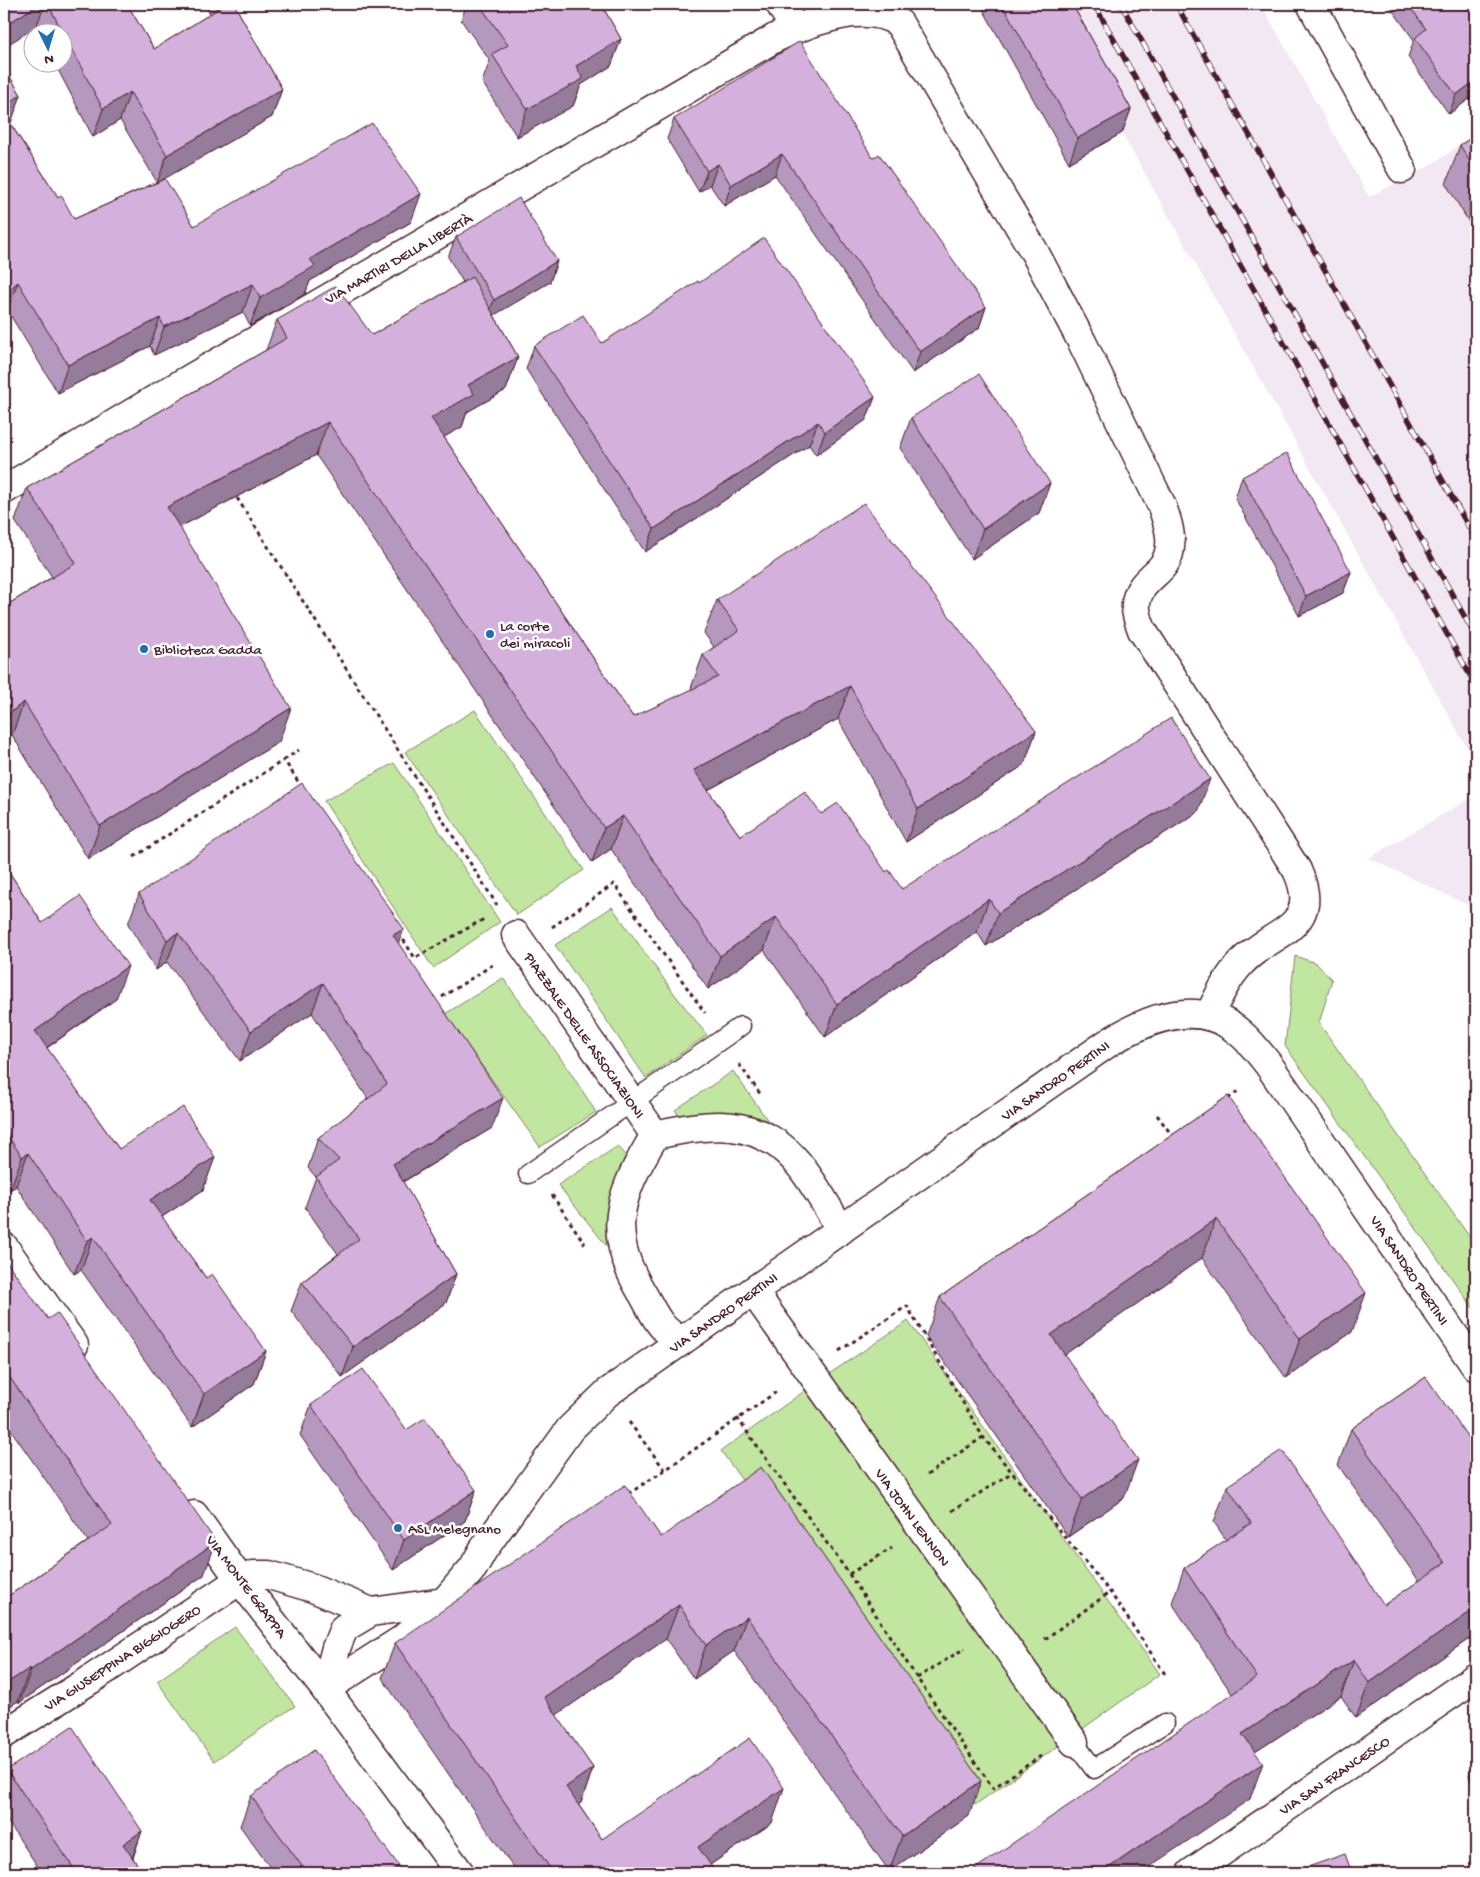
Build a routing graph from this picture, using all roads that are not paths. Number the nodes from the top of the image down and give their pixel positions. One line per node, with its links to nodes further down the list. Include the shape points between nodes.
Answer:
1 (780, 4): 4 (street)
2 (831, 4): 4 (street)
3 (1311, 4): 5 (street)
4 (795, 29): 6 (street, VIA MARTIRI DELLA LIBERTÀ); 8 (street, via 827,10 869,4 888,11 899,23 1035,253 1082,342 1167,519 1170,546 1167,558 1138,593 1136,605 1142,630 1297,870 1305,902 1302,912 1289,929 1242,962 1224,986)
5 (1402, 169)
6 (4, 490)
7 (520, 941): 10 (street, PIAZZALE DELLE ASSOCIAZIONI)
8 (1209, 1016): 13 (street, VIA SANDRO PERTINI, via 1185,1014 1164,1017 1118,1036); 18 (street, VIA SANDRO PERTINI, via 1229,1024 1259,1052)
9 (741, 1026): 10 (lane)
10 (632, 1101): 11 (street, PIAZZALE DELLE ASSOCIAZIONI); 12 (lane)
11 (655, 1135): 13 (street, PIAZZALE DELLE ASSOCIAZIONI, via 714,1126 744,1128 771,1139 797,1162); 16 (street, PIAZZALE DELLE ASSOCIAZIONI, via 625,1192 621,1206 621,1236 632,1277 662,1326)
12 (532, 1172)
13 (841, 1230): 15 (street, VIA SANDRO PERTINI)
14 (4, 1247): 17 (street)
15 (753, 1291): 16 (street, VIA SANDRO PERTINI); 27 (street, VIA JOHN LENNON)
16 (680, 1342): 21 (street, VIA SANDRO PERTINI, via 582,1416 554,1449 473,1568)
17 (88, 1365)
18 (1476, 1367)
19 (178, 1492): 20 (street, VIA MONTE GRAPPA)
20 (240, 1580): 22 (street, via 253,1575 269,1575 313,1588); 24 (street, VIA MONTE GRAPPA); 26 (street, VIA GIUSEPPINA BIGGIOGERO)
21 (444, 1602): 22 (street); 24 (street, VIA SANDRO PERTINI, via 403,1639)
22 (371, 1612): 24 (street, via 344,1628)
23 (1476, 1677): 29 (street, VIA SAN FRANCESCO)
24 (325, 1689): 28 (street, VIA MONTE GRAPPA)
25 (1165, 1723): 27 (lane, via 1094,1768)
26 (4, 1734)
27 (1073, 1739)
28 (460, 1873)
29 (1191, 1873)

